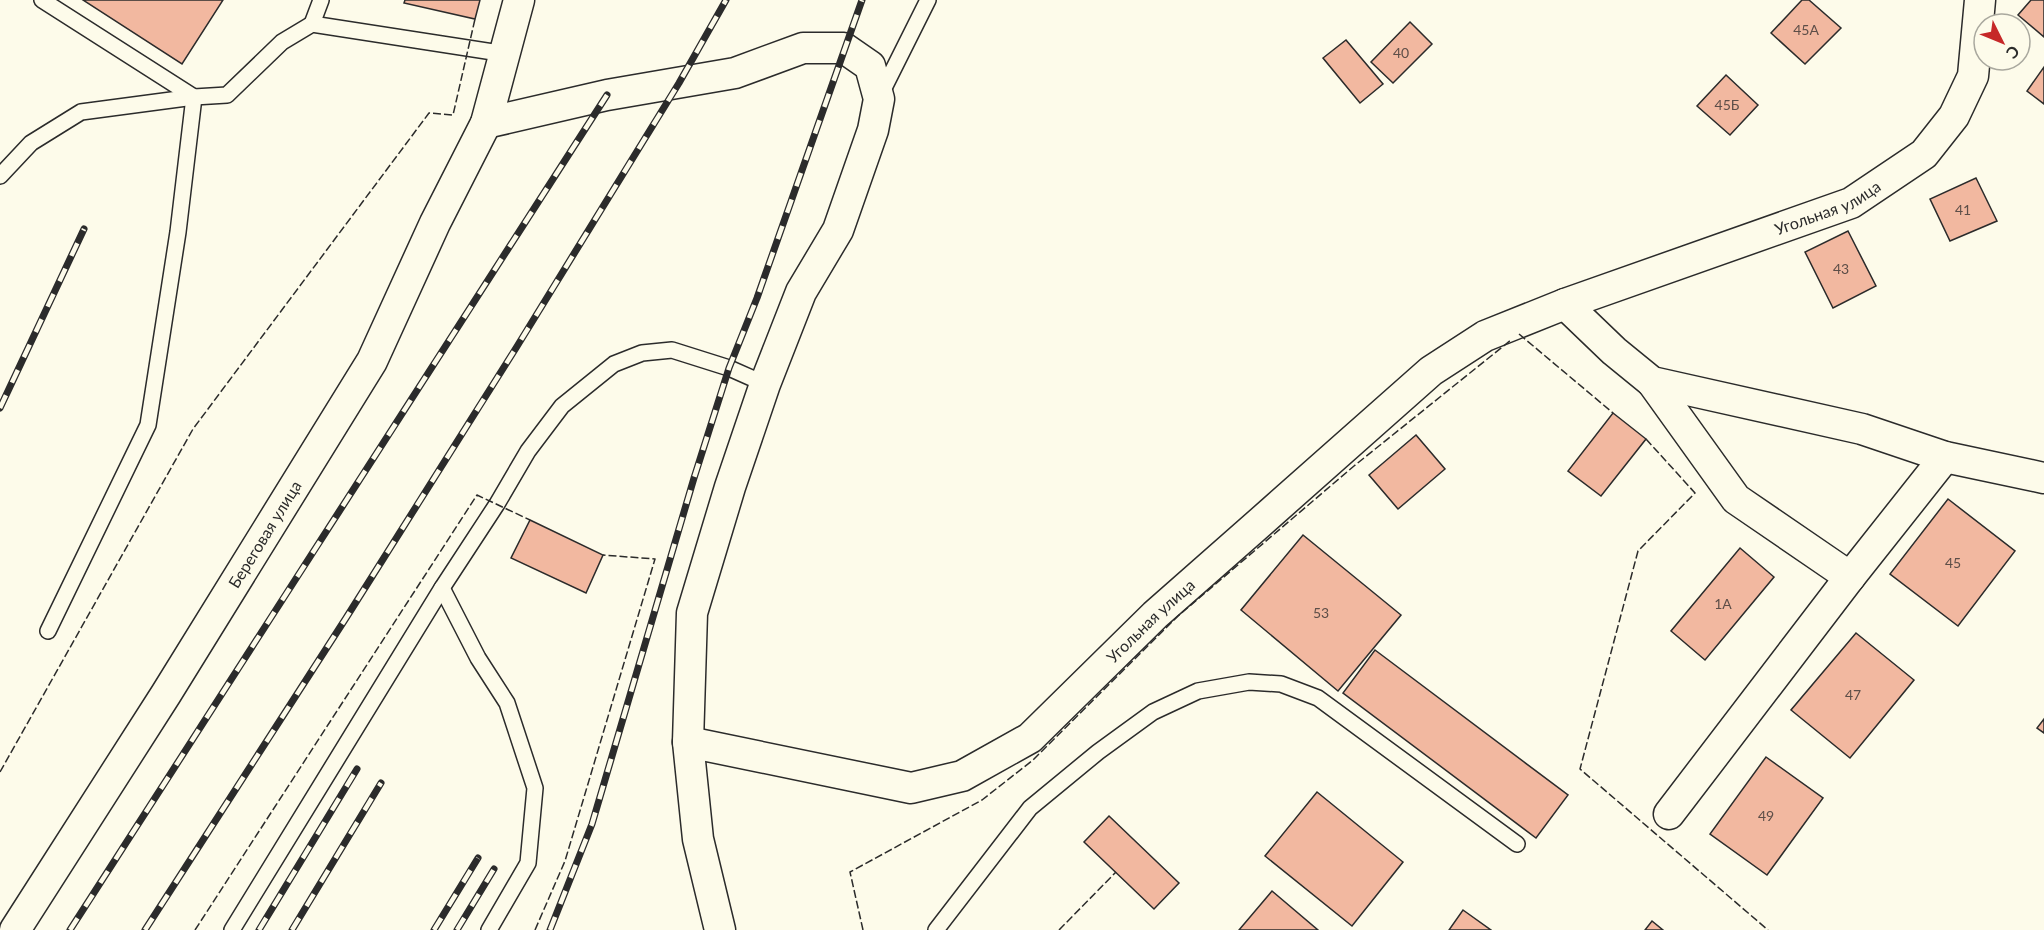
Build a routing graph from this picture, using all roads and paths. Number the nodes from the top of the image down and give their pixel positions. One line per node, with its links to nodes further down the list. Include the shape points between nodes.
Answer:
1 (42, 0): 8 (lane)
2 (321, 0): 6 (lane)
3 (519, 0): 7 (street, Береговая улица)
4 (928, 0): 9 (lane)
5 (1980, 0): 12 (street, Угольная улица, via 1973,76 1954,116 1924,154 1851,203)
6 (312, 24): 7 (lane); 8 (lane, via 282,42 227,95)
7 (506, 54): 10 (street, Береговая улица)
8 (194, 97): 11 (lane, via 81,112 31,143); 19 (lane, via 148,425)
9 (879, 99): 10 (street, via 870,66 844,48 803,48 735,74 607,95); 14 (street, via 873,130 837,230 801,292)
10 (486, 123): 23 (street, Береговая улица, via 372,361)
11 (0, 176)
12 (1565, 304): 13 (street); 20 (street, Угольная улица, via 1485,336 1431,371 1155,615 1030,738 962,776 911,788)
13 (1652, 382): 15 (street, via 1862,429); 17 (street, via 1736,499)
14 (765, 384): 18 (lane, via 672,350 642,353 614,364 562,406 528,451); 20 (street, via 692,613)
15 (1945, 457): 16 (street); 17 (street)
16 (2044, 478)
17 (1850, 576): 21 (street)
18 (442, 588): 24 (lane); 25 (lane, via 478,658 507,703 535,788 528,863)
19 (48, 631)
20 (688, 742): 26 (street, via 698,839)
21 (1669, 814)
22 (1517, 844): 27 (lane, via 1318,698 1281,684 1249,682 1198,691 1153,712 1098,752 1030,808)
23 (15, 930)
24 (232, 930)
25 (489, 930)
26 (720, 930)
27 (936, 930)

